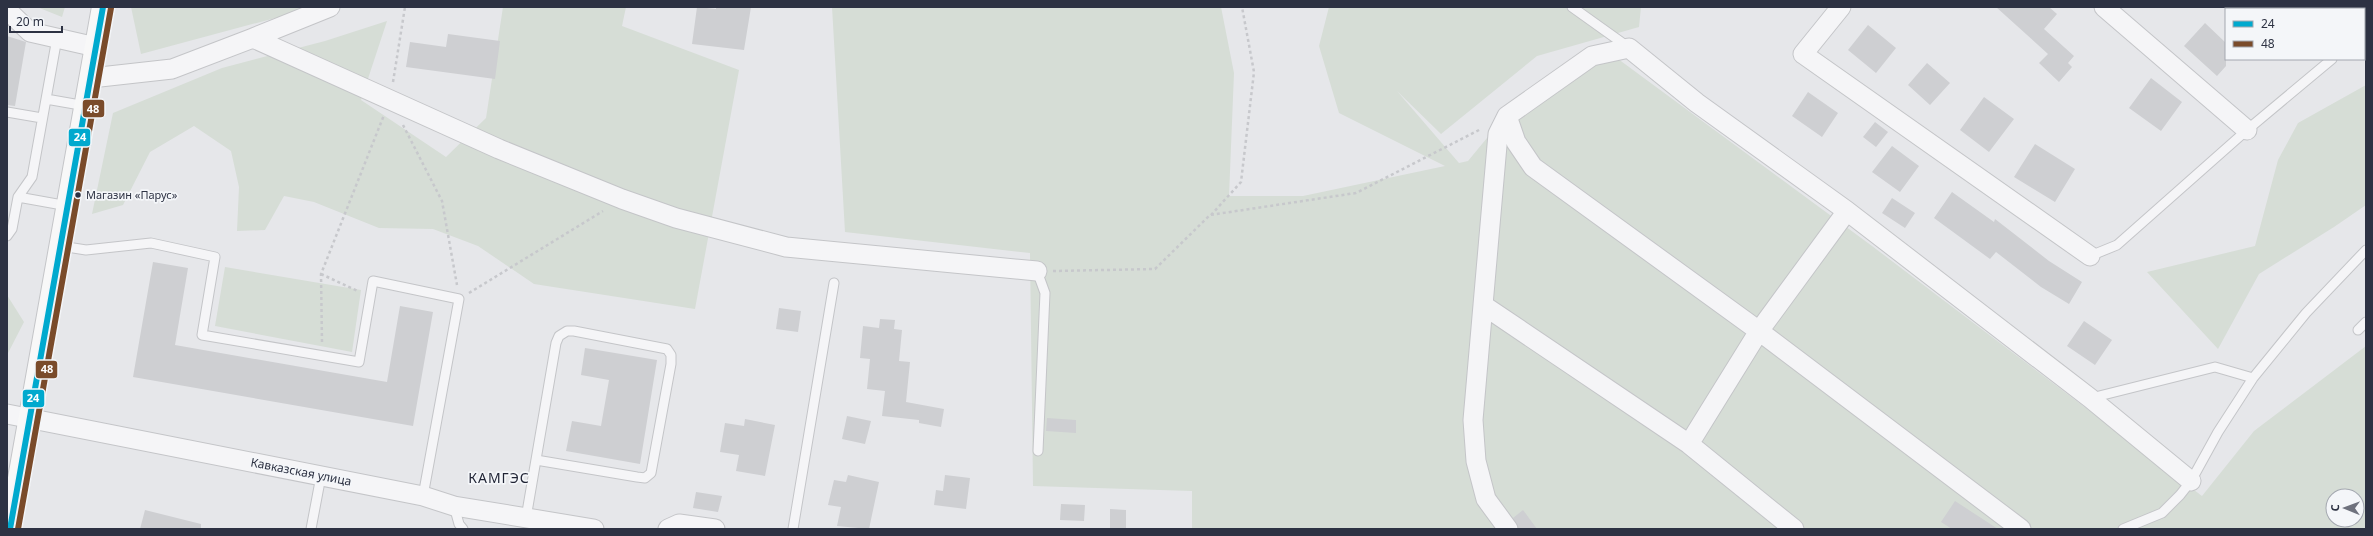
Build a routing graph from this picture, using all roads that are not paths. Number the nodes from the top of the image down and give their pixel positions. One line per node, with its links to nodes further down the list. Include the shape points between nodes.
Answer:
1 (103, 7): 9 (street)
2 (330, 7): 8 (street)
3 (1572, 7): 10 (lane)
4 (1841, 7): 25 (street, via 1803,54)
5 (2104, 7): 18 (street)
6 (7, 10): 7 (street, via 30,32)
7 (57, 38): 9 (street); 13 (lane)
8 (253, 38): 12 (street, via 172,69); 26 (street, via 499,149 676,218 786,247)
9 (96, 47): 12 (street)
10 (1629, 48): 16 (street, via 1592,56); 21 (street, via 1697,103)
11 (2331, 60): 18 (lane)
12 (91, 78): 14 (street)
13 (46, 99): 14 (lane); 17 (lane)
14 (86, 106): 20 (street)
15 (7, 112): 17 (lane)
16 (1507, 116): 28 (street, via 1498,134); 31 (street, via 1516,142 1533,167)
17 (42, 118): 19 (lane, via 32,176)
18 (2247, 130): 25 (lane, via 2117,245)
19 (18, 197): 20 (lane); 22 (lane, via 12,229)
20 (68, 206): 23 (street)
21 (1847, 210): 31 (street); 33 (street)
22 (7, 236)
23 (61, 246): 35 (street); 41 (lane, via 86,250 151,243 215,257 202,335 359,362 373,281 459,299)
24 (2366, 250): 32 (lane, via 2306,313)
25 (2090, 256)
26 (1037, 271): 37 (lane, via 1044,293)
27 (834, 283): 50 (lane)
28 (1483, 305): 36 (street); 51 (street, via 1473,420 1476,461 1486,499)
29 (2366, 322): 30 (lane)
30 (2358, 330)
31 (1759, 331): 36 (street); 53 (street)
32 (2253, 378): 33 (lane, via 2215,367); 40 (lane, via 2218,432)
33 (2090, 398): 40 (street)
34 (7, 414): 35 (street, Кавказская улица)
35 (30, 418): 39 (street, Кавказская улица); 44 (street)
36 (1689, 444): 52 (street)
37 (1038, 452)
38 (536, 460): 38 (lane, via 559,336 567,331 667,349 671,355 671,364 651,473 645,478); 43 (lane)
39 (320, 476): 41 (street, Кавказская улица); 45 (lane)
40 (2192, 481): 54 (lane, via 2162,513)
41 (423, 496): 42 (street, Кавказская улица)
42 (454, 506): 43 (street, Кавказская улица); 46 (lane)
43 (526, 518): 47 (street, Кавказская улица)
44 (10, 529)
45 (310, 529)
46 (463, 529)
47 (594, 529)
48 (668, 529): 49 (street, via 679,524)
49 (715, 529)
50 (793, 529)
51 (1508, 529)
52 (1794, 529)
53 (2021, 529)
54 (2123, 529)

